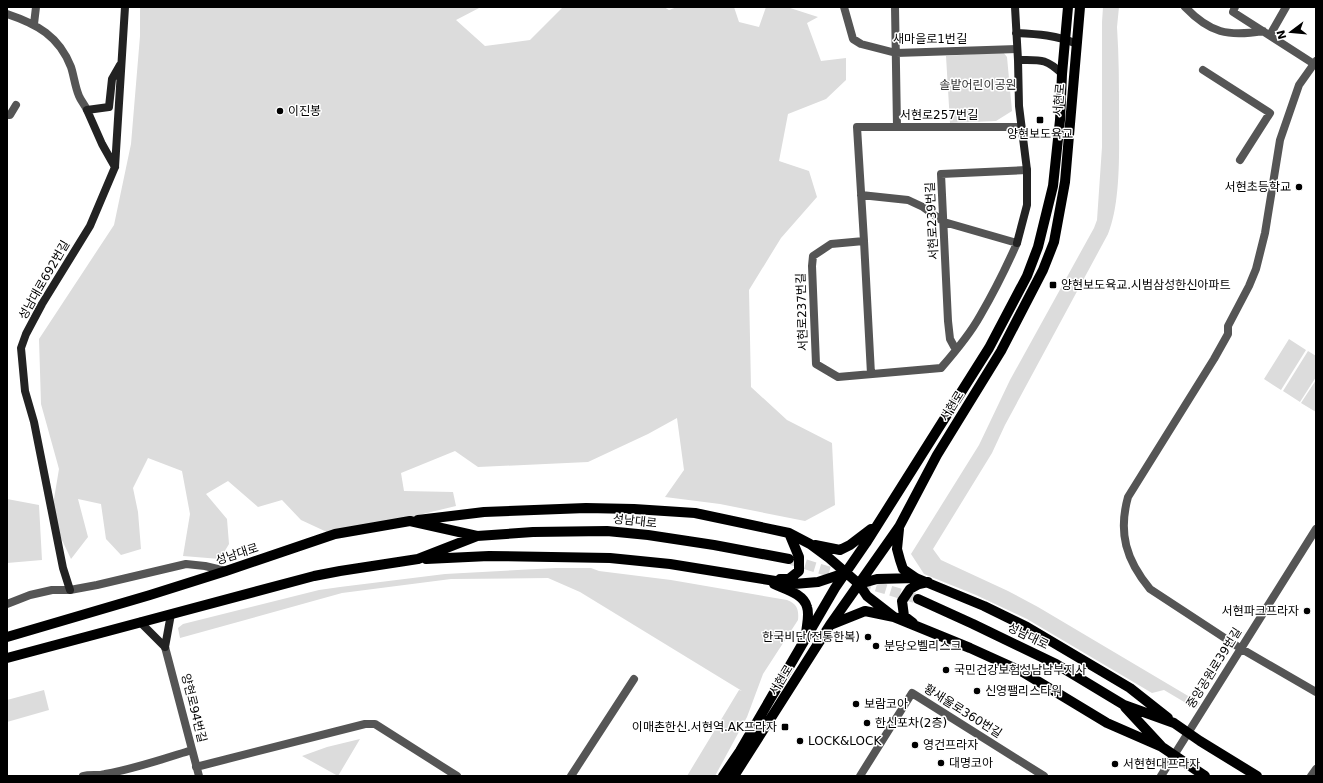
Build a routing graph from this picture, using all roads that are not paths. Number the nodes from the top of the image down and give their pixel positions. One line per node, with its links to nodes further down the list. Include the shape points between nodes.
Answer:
1 (36, 7): 12 (street)
2 (125, 7): 21 (street, 성남대로692번길)
3 (895, 7): 18 (street)
4 (1015, 7): 13 (street)
5 (1068, 7): 15 (main road, 서현로)
6 (1080, 7): 16 (main road, 서현로)
7 (1185, 7): 14 (street, via 1204,23 1225,33)
8 (1235, 7): 14 (street, via 1232,12)
9 (1286, 7): 14 (street)
10 (844, 8): 18 (street, 새마을로1번길, via 853,39 861,44)
11 (7, 14): 12 (street)
12 (34, 24): 25 (street, via 54,39 65,52 79,96)
13 (1016, 33): 15 (street); 17 (street)
14 (1266, 33): 20 (street)
15 (1065, 39): 16 (street); 23 (main road, 서현로)
16 (1077, 44): 40 (main road, 서현로, via 1065,182 1054,242 1031,296 1001,351 937,455)
17 (1017, 49): 18 (street, 새마을로1번길); 19 (street)
18 (896, 53): 27 (street)
19 (1018, 60): 23 (street, via 1040,60 1052,64); 28 (street)
20 (1315, 62): 64 (street, via 1300,86 1280,140 1263,238 1249,286 1214,359 1128,497 1124,520 1124,538 1129,553 1150,589)
21 (121, 63): 25 (street, via 112,79 109,107); 30 (street, 성남대로692번길)
22 (1203, 70): 29 (street, via 1270,113)
23 (1062, 74): 39 (main road, 서현로, via 1060,120 1052,186 1038,247 1027,276 989,348)
24 (16, 105): 26 (street)
25 (87, 110): 30 (street)
26 (8, 116)
27 (897, 127): 28 (street, 서현로257번길); 32 (street, 서현로257번길, via 857,127)
28 (1022, 127): 31 (street)
29 (1240, 160)
30 (115, 167): 53 (street, 성남대로692번길, via 90,226 42,304 26,334 22,348 25,391)
31 (1027, 170): 33 (street, 서현로239번길, via 941,174); 35 (street, via 1027,205)
32 (861, 195): 33 (street, via 908,200); 34 (street)
33 (944, 222): 35 (street); 36 (street, 서현로239번길, via 948,321 950,339)
34 (864, 241): 37 (street); 37 (street, 서현로237번길, via 831,244 813,256 816,364 838,377)
35 (1017, 243): 36 (street, via 980,317)
36 (956, 350): 37 (street, 서현로237번길, via 941,368)
37 (871, 374)
38 (410, 521): 42 (main road, via 503,511 634,509 695,513); 43 (main road, 성남대로); 47 (main road, 성남대로, via 335,534)
39 (877, 524): 44 (main road, via 862,537 840,550); 48 (main road, 서현로)
40 (899, 527): 50 (main road, via 897,549 900,560 904,569); 52 (main road, 서현로)
41 (1316, 529): 64 (street, 중앙공원로39번길)
42 (790, 533): 44 (main road); 49 (main road, via 799,557 799,571 789,579)
43 (477, 536): 45 (main road, 성남대로); 46 (main road, 성남대로, via 607,531 714,545)
44 (810, 544): 48 (main road)
45 (418, 559): 49 (main road, via 489,556 610,558); 56 (main road, 성남대로, via 314,576)
46 (789, 559)
47 (226, 571): 53 (street, via 186,564); 61 (main road, 성남대로)
48 (845, 573): 49 (main road, via 818,582 794,584); 52 (main road); 62 (main road, 서현로)
49 (762, 578): 62 (main road, via 798,595 804,602 807,607)
50 (916, 578): 51 (main road); 52 (main road, via 877,579)
51 (928, 582): 60 (main road, via 910,588 902,601 904,616); 69 (main road, via 1027,627 1130,688)
52 (859, 584): 57 (main road, via 867,596); 59 (main road, 서현로)
53 (70, 590): 55 (street, via 52,590)
54 (918, 599): 68 (main road, 성남대로, via 1056,664)
55 (7, 604)
56 (171, 614): 58 (main road, 성남대로); 63 (street)
57 (894, 617): 59 (main road, via 865,611); 60 (main road)
58 (140, 622): 63 (street); 65 (main road, 성남대로)
59 (830, 625): 79 (main road, 서현로)
60 (915, 625): 70 (main road, via 1021,671 1107,723)
61 (7, 637)
62 (805, 638): 78 (main road, 서현로)
63 (165, 647): 71 (street, 양현로94번길)
64 (1240, 648): 67 (street); 82 (street, 중앙공원로39번길)
65 (7, 658)
66 (634, 679): 77 (street)
67 (1316, 692)
68 (1124, 705): 69 (main road, 성남대로); 70 (main road, 성남대로)
69 (1174, 723): 84 (main road, 성남대로)
70 (1162, 747): 83 (main road, 성남대로)
71 (192, 750): 72 (street, 양현로94번길); 74 (street, via 103,775)
72 (196, 766): 75 (street, 양현로94번길); 76 (street, via 365,724 375,724)
73 (1316, 769): 85 (street)
74 (83, 776)
75 (199, 776)
76 (457, 776)
77 (571, 776)
78 (724, 776)
79 (734, 776)
80 (860, 776): 81 (street, 황새울로360번길, via 912,693)
81 (1044, 776)
82 (1161, 776)
83 (1205, 776)
84 (1257, 776)
85 (1311, 776)

